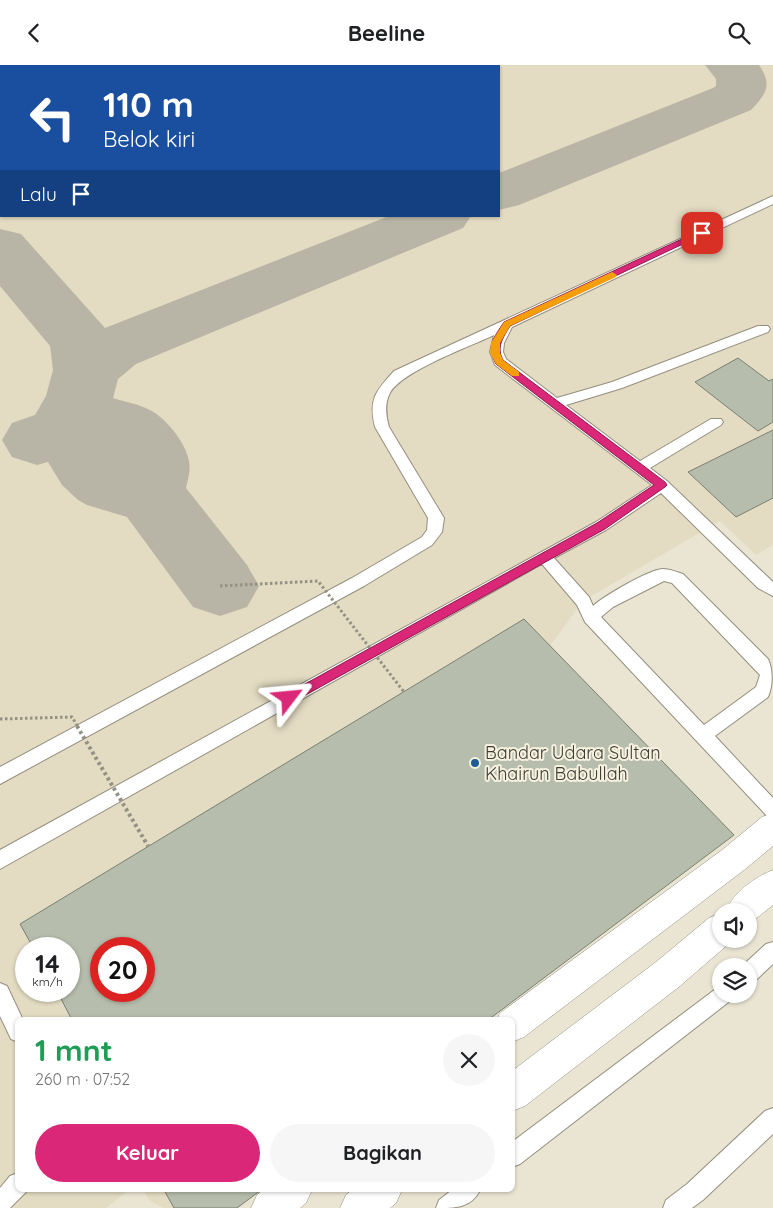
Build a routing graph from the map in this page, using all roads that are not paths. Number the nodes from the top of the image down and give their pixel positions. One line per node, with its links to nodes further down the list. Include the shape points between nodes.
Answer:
1 (773, 200): 2 (lane)
2 (507, 324): 4 (lane, via 496,343 495,353 500,362); 12 (lane, via 399,374 383,392 378,411 382,427 436,518 434,532 427,541 358,582)
3 (763, 329): 4 (lane, via 617,385)
4 (555, 404): 6 (lane)
5 (716, 421): 6 (lane)
6 (639, 468): 7 (lane)
7 (662, 485): 8 (lane, via 601,526); 9 (lane)
8 (544, 556): 10 (lane, via 583,601); 15 (lane)
9 (773, 590)
10 (591, 617): 11 (lane); 11 (lane, via 607,603 658,577 672,576 762,664 769,674 762,692)
11 (703, 735): 13 (lane)
12 (0, 776)
13 (773, 810)
14 (773, 827): 23 (street)
15 (0, 860)
16 (773, 885): 17 (street)
17 (752, 903)
18 (712, 937): 25 (street)
19 (773, 951): 20 (lane)
20 (757, 966)
21 (0, 993): 24 (lane)
22 (712, 1002): 27 (lane)
23 (515, 1023)
24 (15, 1026)
25 (515, 1091)
26 (773, 1119): 36 (lane)
27 (515, 1154)
28 (15, 1188): 32 (lane)
29 (291, 1192): 33 (street)
30 (380, 1192): 34 (street)
31 (466, 1192): 35 (lane)
32 (0, 1201)
33 (270, 1208)
34 (359, 1208)
35 (446, 1208)
36 (674, 1208)

